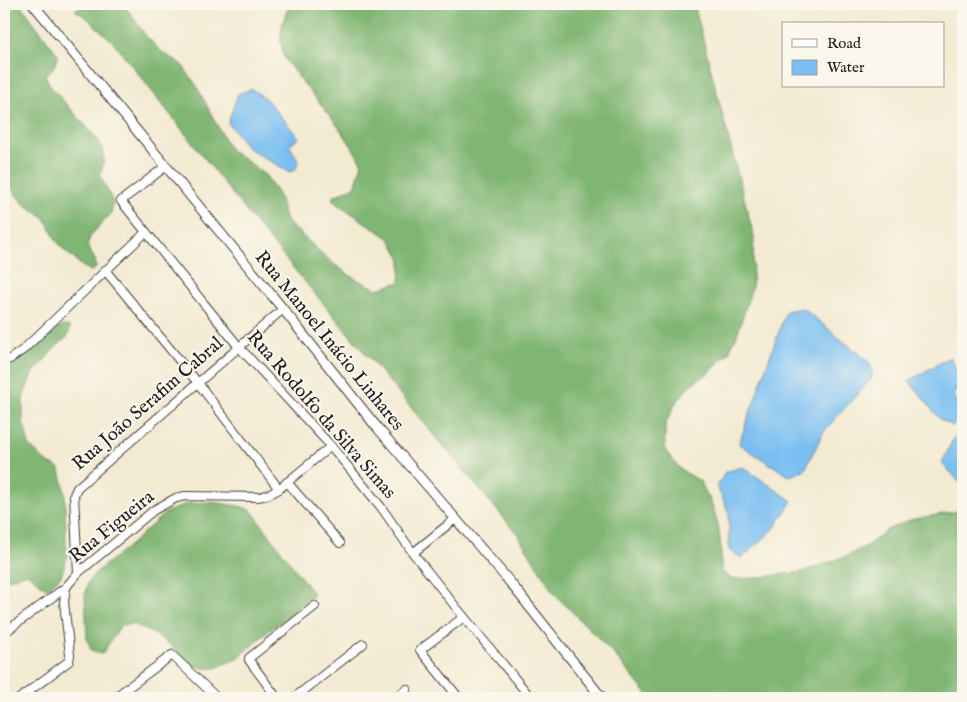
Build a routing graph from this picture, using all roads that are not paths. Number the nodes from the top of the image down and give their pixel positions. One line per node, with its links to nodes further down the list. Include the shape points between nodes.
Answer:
1 (33, 4): 2 (main road, Rua Manoel Inácio Linhares)
2 (166, 166): 3 (street, Rua Rodolfo da Silva Simas, via 121,201); 5 (main road, Rua Manoel Inácio Linhares)
3 (146, 232): 4 (street); 6 (street, Rua Rodolfo da Silva Simas)
4 (105, 270): 7 (street, via 24,349); 8 (street)
5 (283, 309): 6 (street, Rua João Serafim Cabral); 12 (main road, Rua Manoel Inácio Linhares, via 374,425)
6 (239, 347): 8 (street, Rua João Serafim Cabral); 9 (street, Rua Rodolfo da Silva Simas)
7 (4, 361)
8 (198, 383): 11 (street); 15 (street, Rua João Serafim Cabral, via 77,488 74,495)
9 (331, 446): 10 (street, Rua Figueira); 14 (street, Rua Rodolfo da Silva Simas, via 381,507)
10 (287, 482): 11 (street, Rua Figueira); 13 (street)
11 (279, 489): 15 (street, Rua Figueira, via 259,497 196,495 176,498 154,510)
12 (455, 519): 14 (street); 30 (main road, Rua Manoel Inácio Linhares)
13 (340, 543)
14 (413, 553): 18 (street, Rua Rodolfo da Silva Simas)
15 (78, 573): 16 (street, Rua Figueira)
16 (66, 588): 19 (street, Rua Figueira); 23 (street, via 64,602 69,661)
17 (315, 606): 25 (street, via 249,658)
18 (464, 617): 28 (street, via 420,650); 29 (street, Rua Rodolfo da Silva Simas)
19 (4, 633)
20 (363, 644): 26 (street)
21 (407, 689): 27 (street)
22 (214, 697): 24 (street, via 172,655)
23 (20, 698)
24 (114, 698)
25 (277, 698)
26 (294, 698)
27 (396, 698)
28 (460, 698)
29 (531, 698)
30 (602, 698)

